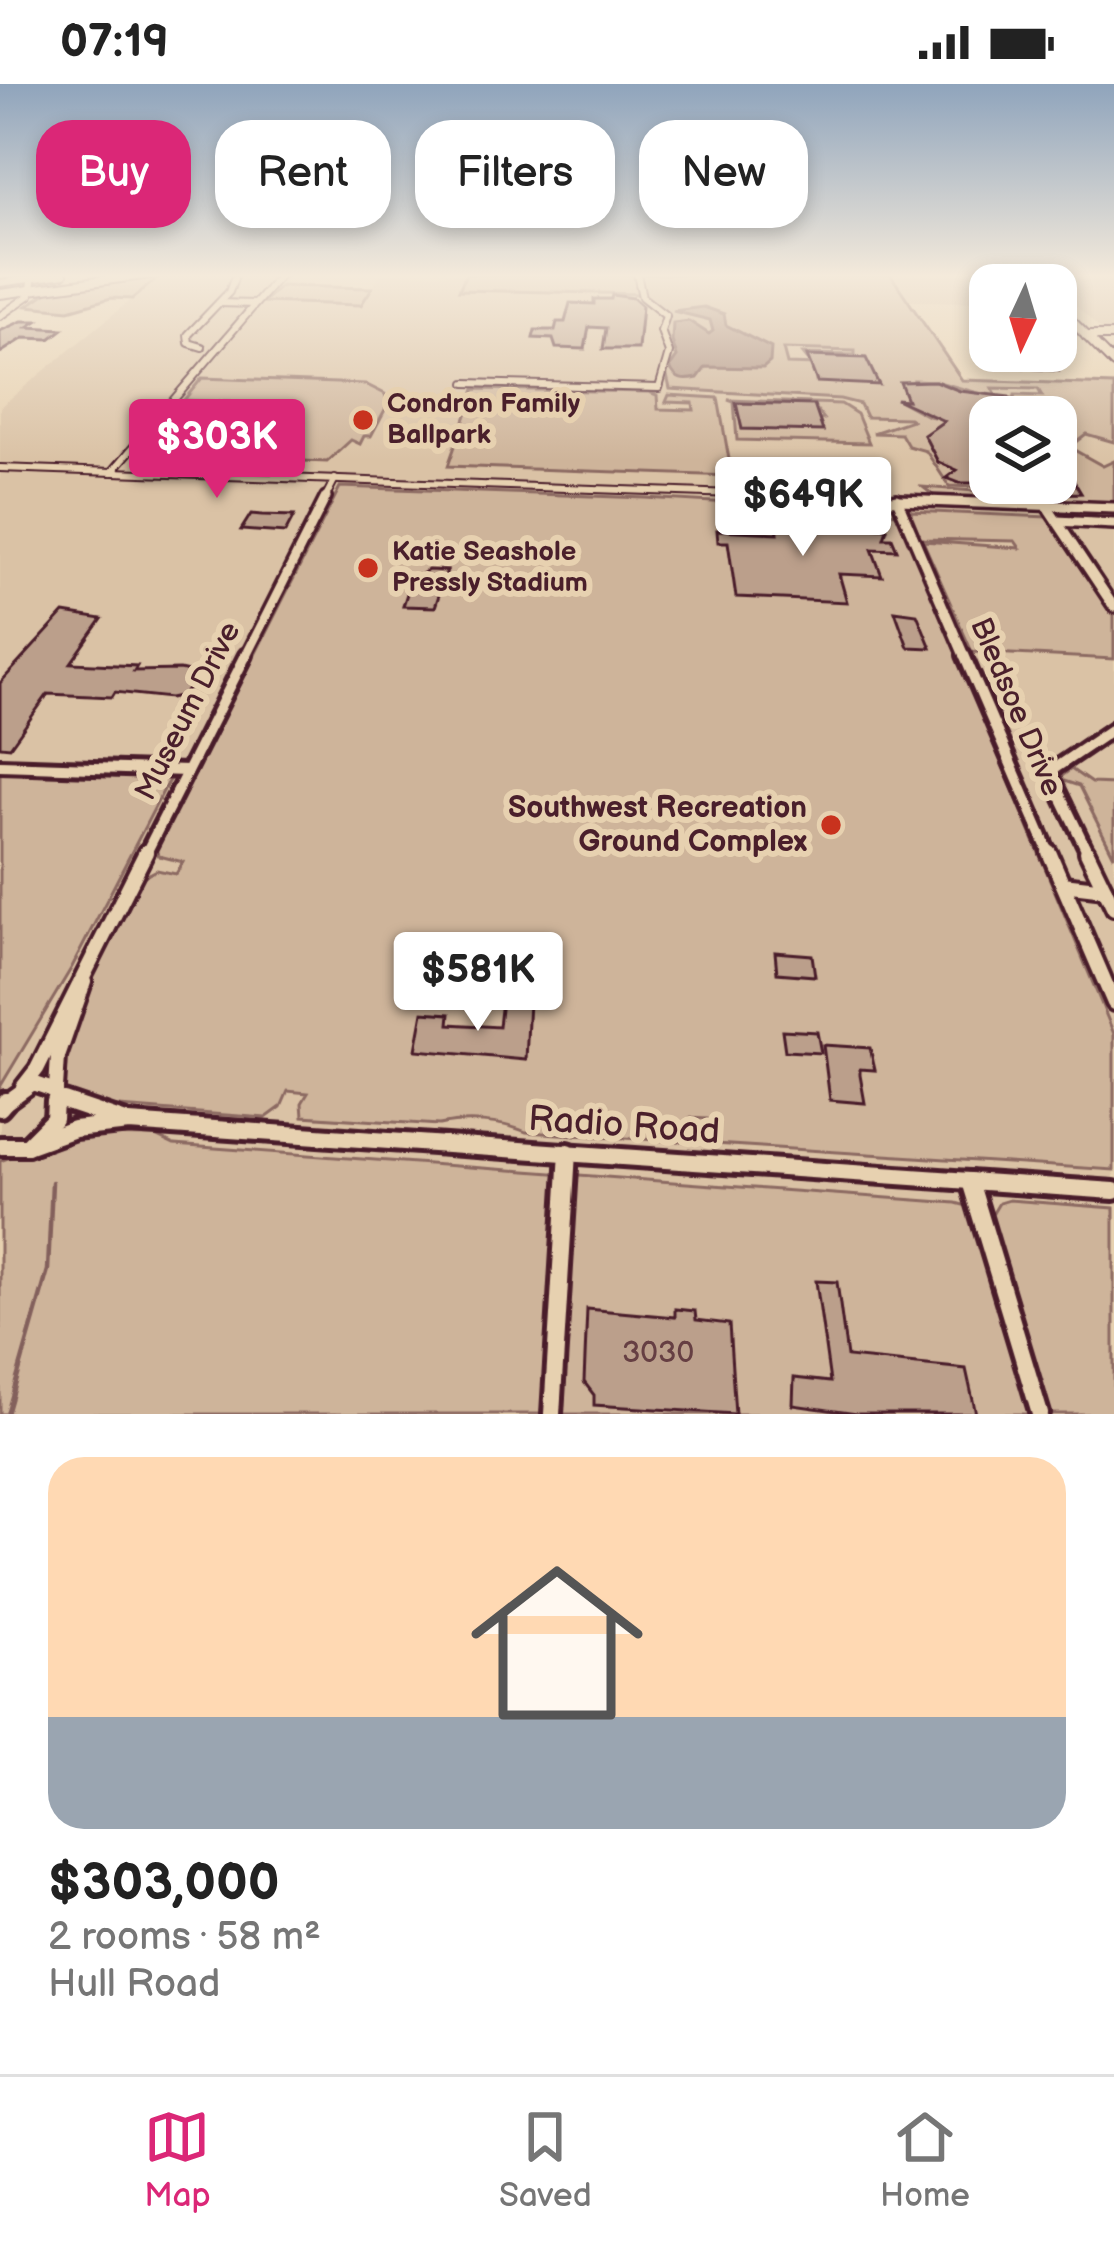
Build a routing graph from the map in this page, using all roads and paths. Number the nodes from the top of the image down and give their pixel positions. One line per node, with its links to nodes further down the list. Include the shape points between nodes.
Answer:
1 (188, 336): 6 (street)
2 (229, 336): 10 (street)
3 (663, 336): 8 (street, via 669,353 658,389)
4 (1086, 336): 7 (main road)
5 (1099, 336): 7 (main road)
6 (202, 347)
7 (1114, 357)
8 (466, 383)
9 (0, 468): 10 (street)
10 (112, 473): 11 (street)
11 (334, 481): 12 (street); 19 (street, Museum Drive)
12 (899, 502): 14 (street); 20 (street, Bledsoe Drive)
13 (1114, 511): 14 (street)
14 (1051, 513): 15 (street); 16 (street)
15 (1114, 524)
16 (1114, 607)
17 (1114, 728): 21 (street, via 1051,775)
18 (0, 765): 19 (street)
19 (188, 771): 23 (street, Museum Drive)
20 (1063, 884): 21 (street); 24 (street, Bledsoe Drive)
21 (1105, 889): 22 (street)
22 (1114, 908)
23 (88, 967): 25 (street, Museum Drive); 26 (street, Museum Drive, via 58,1058)
24 (1114, 1004)
25 (23, 1087): 26 (street, Radio Road, via 43,1083); 27 (street, Museum Drive)
26 (58, 1095): 28 (street, Radio Road); 29 (street, via 48,1129)
27 (0, 1108)
28 (129, 1123): 29 (street, Radio Road, via 74,1129); 31 (street, Radio Road)
29 (27, 1146): 30 (street, Radio Road)
30 (2, 1149)
31 (568, 1151): 32 (street, Radio Road); 34 (street)
32 (970, 1180): 33 (street, Radio Road); 35 (street)
33 (1114, 1191)
34 (552, 1414)
35 (1040, 1414)

